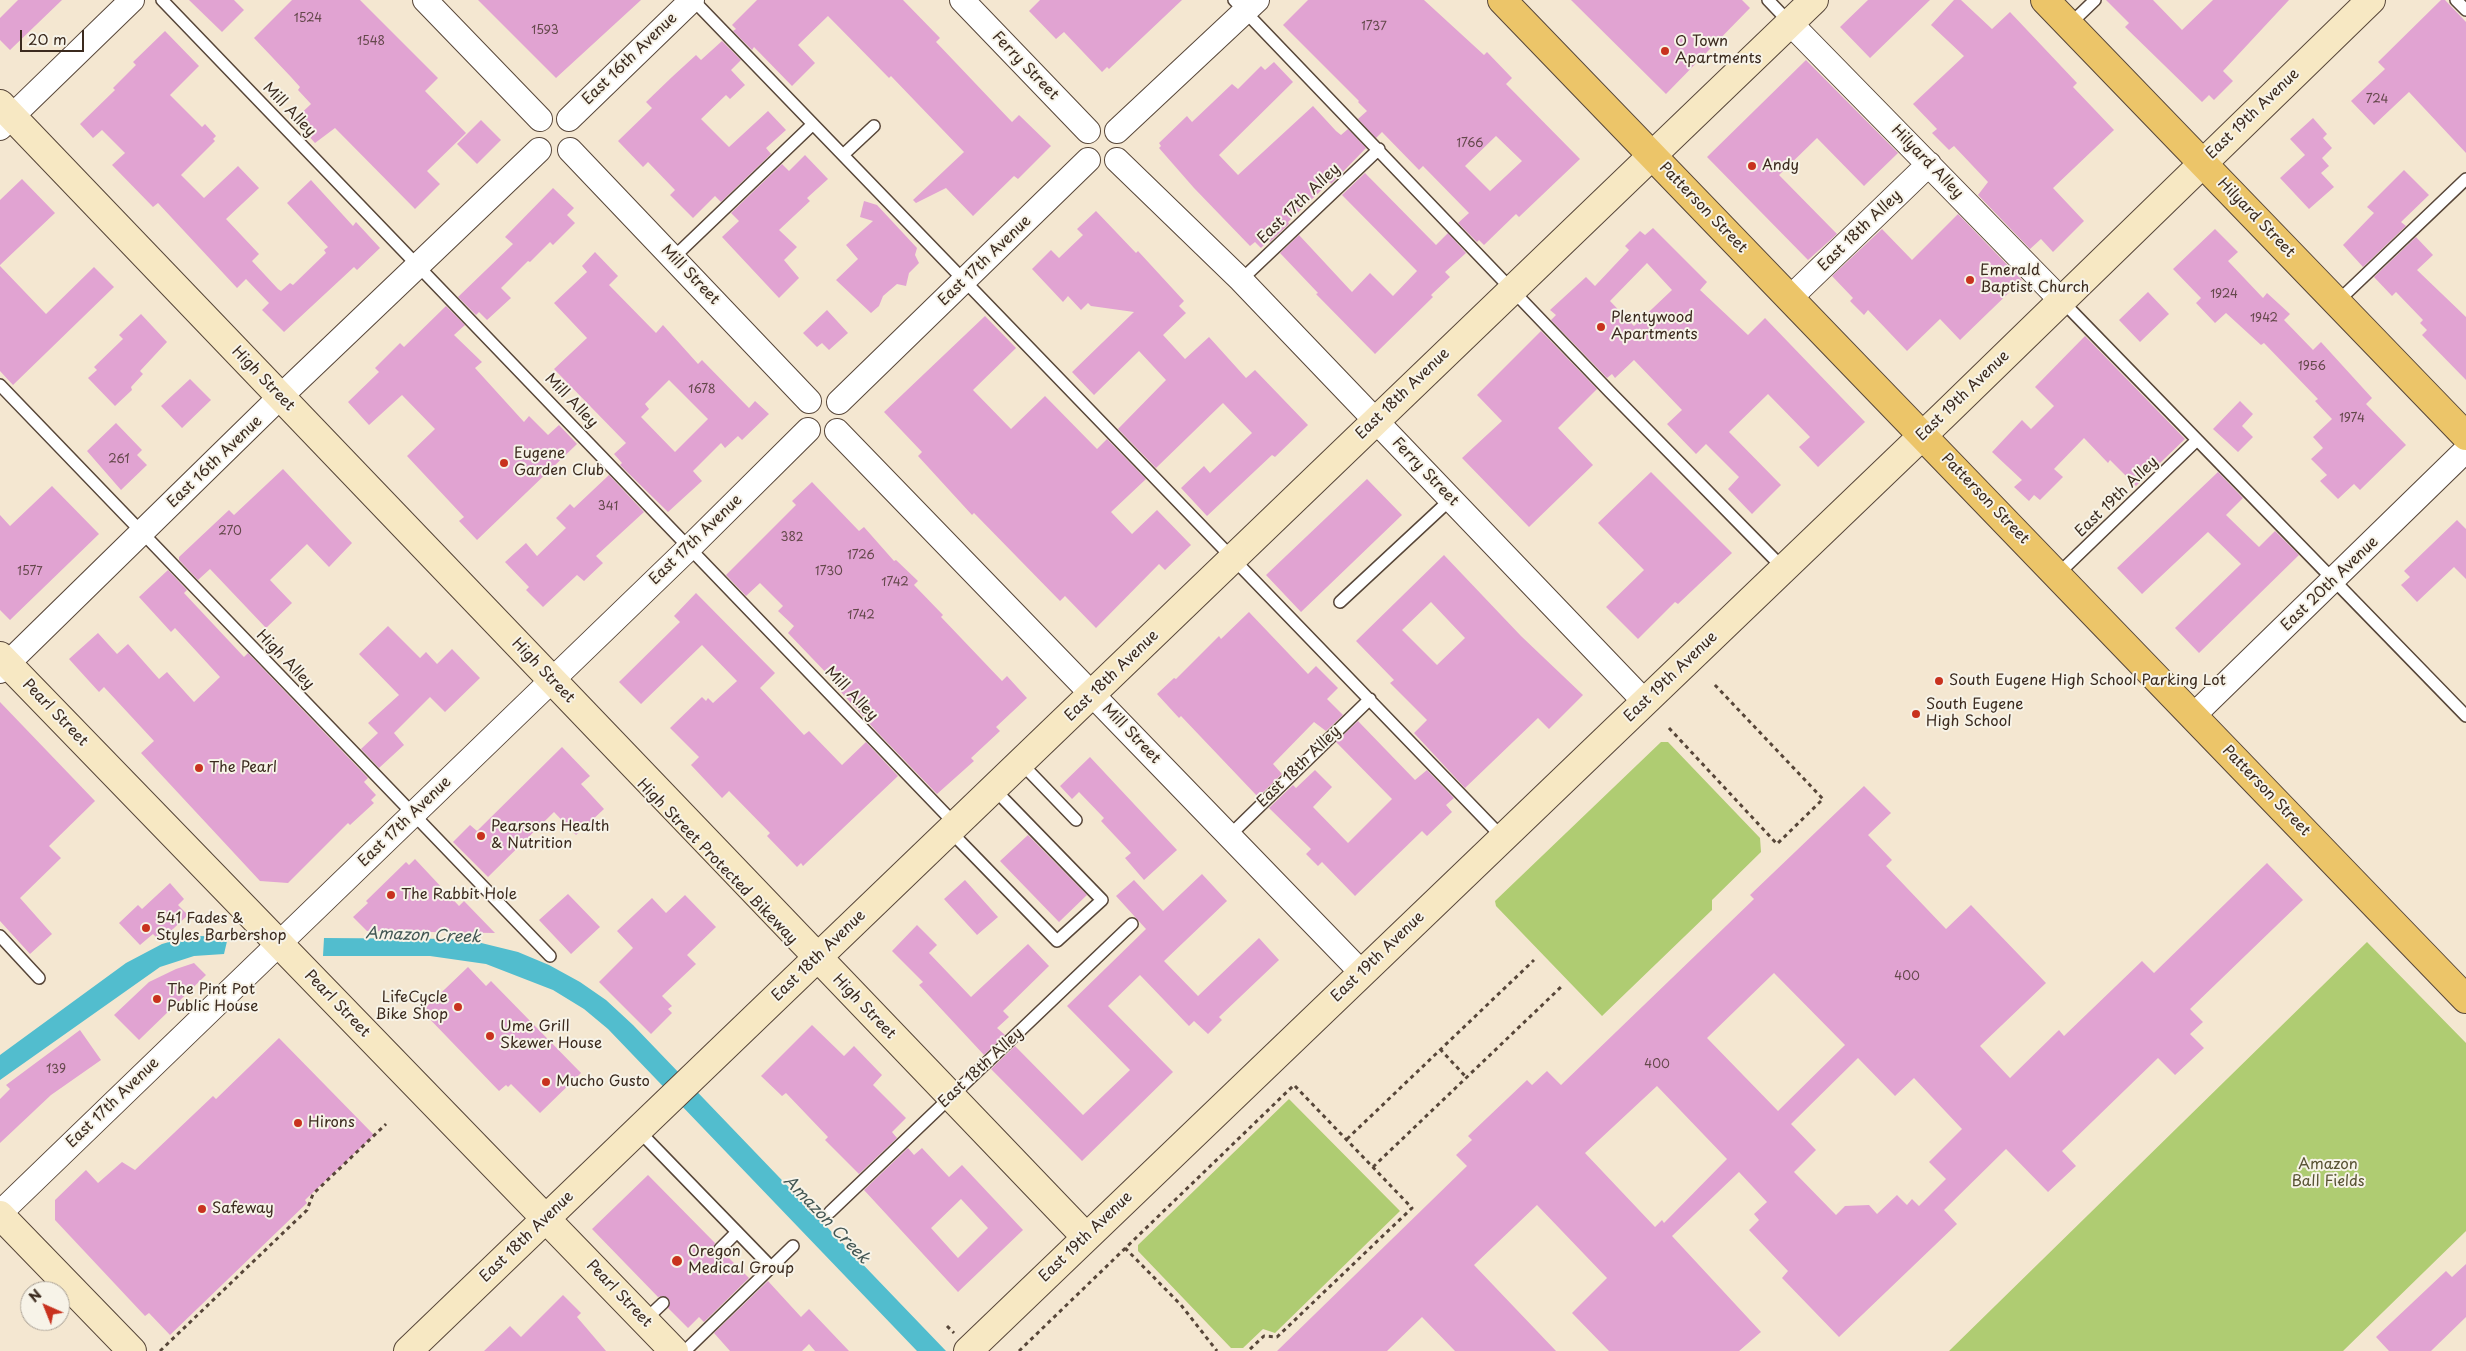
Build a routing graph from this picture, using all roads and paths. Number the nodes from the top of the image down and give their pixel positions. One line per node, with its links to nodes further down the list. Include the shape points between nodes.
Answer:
1 (132, 0): 17 (street)
2 (162, 0): 35 (lane, Mill Alley)
3 (425, 0): 18 (street)
4 (692, 0): 19 (street, East 16th Avenue); 20 (lane)
5 (962, 0): 22 (street, Ferry Street)
6 (1502, 0): 28 (main road, Patterson Street)
7 (1768, 0): 15 (lane)
8 (1814, 0): 15 (street, East 18th Avenue)
9 (2045, 0): 16 (main road, Hilyard Street)
10 (2095, 0): 16 (lane)
11 (2371, 0): 31 (street, East 19th Avenue)
12 (2456, 0): 14 (lane)
13 (1245, 4): 23 (street); 24 (lane)
14 (2466, 10)
15 (1790, 23): 28 (street, East 18th Avenue); 32 (street, Hilyard Alley)
16 (2069, 25): 31 (main road, Hilyard Street)
17 (4, 116): 43 (street, High Street)
18 (540, 119): 19 (street, via 557,114); 25 (street, via 533,131)
19 (568, 119): 26 (street, via 576,134)
20 (812, 124): 27 (lane); 34 (lane)
21 (874, 126): 27 (lane)
22 (1088, 131): 23 (street, via 1103,125); 29 (street, via 1082,146)
23 (1117, 131): 30 (street, via 1124,145)
24 (1379, 149): 36 (lane, East 17th Alley); 38 (lane)
25 (539, 150): 26 (street, via 558,156); 35 (street, East 16th Avenue)
26 (570, 150): 34 (street, Mill Street)
27 (843, 155): 37 (lane)
28 (1653, 156): 38 (street, East 18th Avenue); 39 (main road, Patterson Street)
29 (1088, 160): 30 (street, via 1103,166); 37 (street, East 17th Avenue)
30 (1117, 160): 36 (street, Ferry Street)
31 (2202, 163): 40 (street, East 19th Avenue); 41 (main road, Hilyard Street)
32 (1929, 164): 39 (street, East 18th Alley); 40 (street, Hilyard Alley)
33 (2466, 179): 41 (lane)
34 (673, 258): 44 (street, Mill Street)
35 (420, 266): 43 (street, East 16th Avenue); 55 (lane, Mill Alley)
36 (1240, 280): 46 (street, Ferry Street)
37 (965, 281): 45 (street, East 17th Avenue); 56 (lane)
38 (1512, 290): 46 (street, East 18th Avenue); 57 (lane)
39 (1790, 298): 49 (main road, Patterson Street)
40 (2062, 301): 49 (street, East 19th Avenue); 51 (lane)
41 (2337, 302): 50 (main road, Hilyard Street)
42 (0, 385): 54 (lane, High Alley)
43 (280, 397): 54 (street, East 16th Avenue); 62 (street, High Street)
44 (809, 400): 45 (street, via 824,395); 47 (street, via 802,415)
45 (839, 402): 48 (street, via 844,417)
46 (1375, 420): 53 (street, Ferry Street); 56 (street, East 18th Avenue)
47 (808, 430): 48 (street, via 822,437); 55 (street, East 17th Avenue)
48 (837, 432): 64 (street, Mill Street)
49 (1923, 435): 57 (street, East 19th Avenue); 58 (main road, Patterson Street)
50 (2466, 436)
51 (2197, 440): 58 (lane, East 19th Alley); 59 (lane)
52 (2466, 450): 59 (street, East 20th Avenue)
53 (1451, 499): 60 (lane); 66 (street, Ferry Street)
54 (141, 533): 61 (street, East 16th Avenue); 72 (lane, High Alley)
55 (690, 547): 62 (street, East 17th Avenue); 74 (lane, Mill Alley)
56 (1234, 558): 64 (street, East 18th Avenue); 65 (lane)
57 (1784, 569): 66 (street, East 19th Avenue)
58 (2057, 575): 67 (main road, Patterson Street)
59 (2335, 580): 67 (street, East 20th Avenue); 68 (lane)
60 (1340, 602)
61 (2, 663): 79 (street, Pearl Street)
62 (552, 680): 72 (street, East 17th Avenue); 81 (street, High Street)
63 (1714, 684): 69 (path, via 1823,799 1777,844)
64 (1093, 694): 70 (street, East 18th Avenue); 75 (street, Mill Street)
65 (1370, 699): 75 (lane, East 18th Alley); 76 (lane)
66 (1645, 702): 76 (street, East 19th Avenue)
67 (2194, 716): 86 (main road, Patterson Street)
68 (2466, 716)
69 (1669, 728)
70 (1021, 763): 71 (street, East 18th Avenue); 73 (lane)
71 (994, 789): 74 (street, East 18th Avenue); 74 (lane, Mill Alley, via 1102,900 1057,941 983,867)
72 (412, 814): 79 (street, East 17th Avenue); 80 (lane, High Alley)
73 (1076, 820)
74 (953, 828): 81 (street, East 18th Avenue)
75 (1229, 836): 83 (street, Mill Street)
76 (1503, 838): 83 (street, East 19th Avenue)
77 (1132, 924): 89 (lane, East 18th Alley)
78 (0, 936): 84 (lane)
79 (279, 944): 95 (street, East 17th Avenue); 96 (street, Pearl Street)
80 (550, 956)
81 (818, 958): 89 (street, High Street); 91 (street, East 18th Avenue)
82 (1534, 960): 87 (path)
83 (1362, 973): 98 (street, East 19th Avenue)
84 (39, 978)
85 (1561, 987): 88 (path)
86 (2466, 999)
87 (1440, 1049): 88 (path); 92 (path)
88 (1466, 1077): 93 (path)
89 (951, 1097): 94 (lane, East 18th Alley); 98 (street, High Street)
90 (386, 1124): 104 (path, via 313,1194 307,1210)
91 (638, 1130): 96 (street, East 18th Avenue); 97 (lane)
92 (1347, 1139): 93 (path); 101 (path, via 1294,1085)
93 (1374, 1167): 111 (path, via 1412,1208 1278,1337 1264,1336)
94 (830, 1212)
95 (0, 1214): 103 (street)
96 (546, 1219): 105 (street, East 18th Avenue); 106 (street, Pearl Street, via 654,1311)
97 (737, 1232): 100 (lane); 102 (lane)
98 (1086, 1237): 108 (street, East 19th Avenue)
99 (793, 1246): 102 (lane)
100 (720, 1248)
101 (1125, 1248): 109 (path); 110 (path, via 1181,1305)
102 (771, 1267): 107 (lane)
103 (132, 1351)
104 (160, 1351)
105 (408, 1351)
106 (674, 1351)
107 (685, 1351)
108 (968, 1351)
109 (1019, 1351)
110 (1217, 1351)
111 (1248, 1351)

